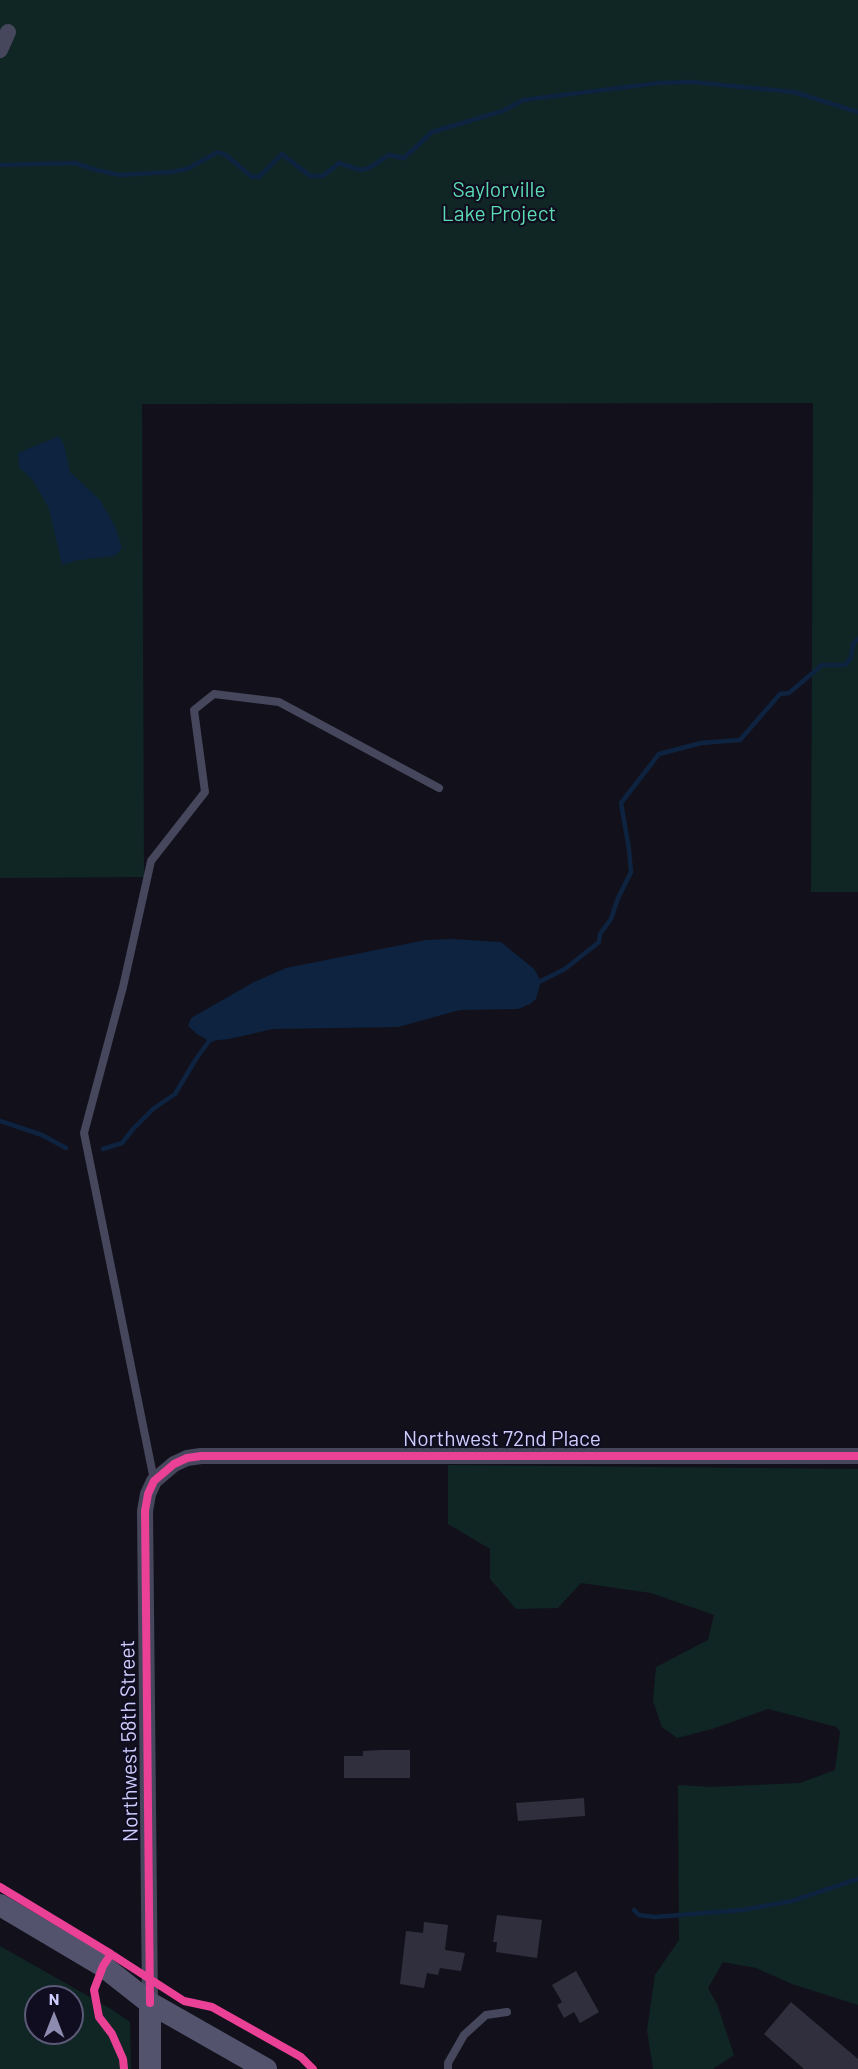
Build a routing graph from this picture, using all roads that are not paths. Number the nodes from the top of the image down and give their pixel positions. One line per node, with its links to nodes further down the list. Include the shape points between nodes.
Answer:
1 (8, 32): 2 (street)
2 (0, 50)
3 (439, 788): 5 (lane, via 279,702 214,694 194,710 205,792 150,861 123,987 84,1133)
4 (858, 1456): 5 (street, Northwest 72nd Place, via 201,1456 174,1464)
5 (154, 1481): 7 (street, Northwest 58th Street, via 145,1510)
6 (0, 1905): 7 (main road, via 103,1966)
7 (150, 2003): 9 (main road); 10 (main road)
8 (507, 2012): 11 (lane, via 486,2015 464,2035)
9 (150, 2069)
10 (266, 2069)
11 (448, 2069)

